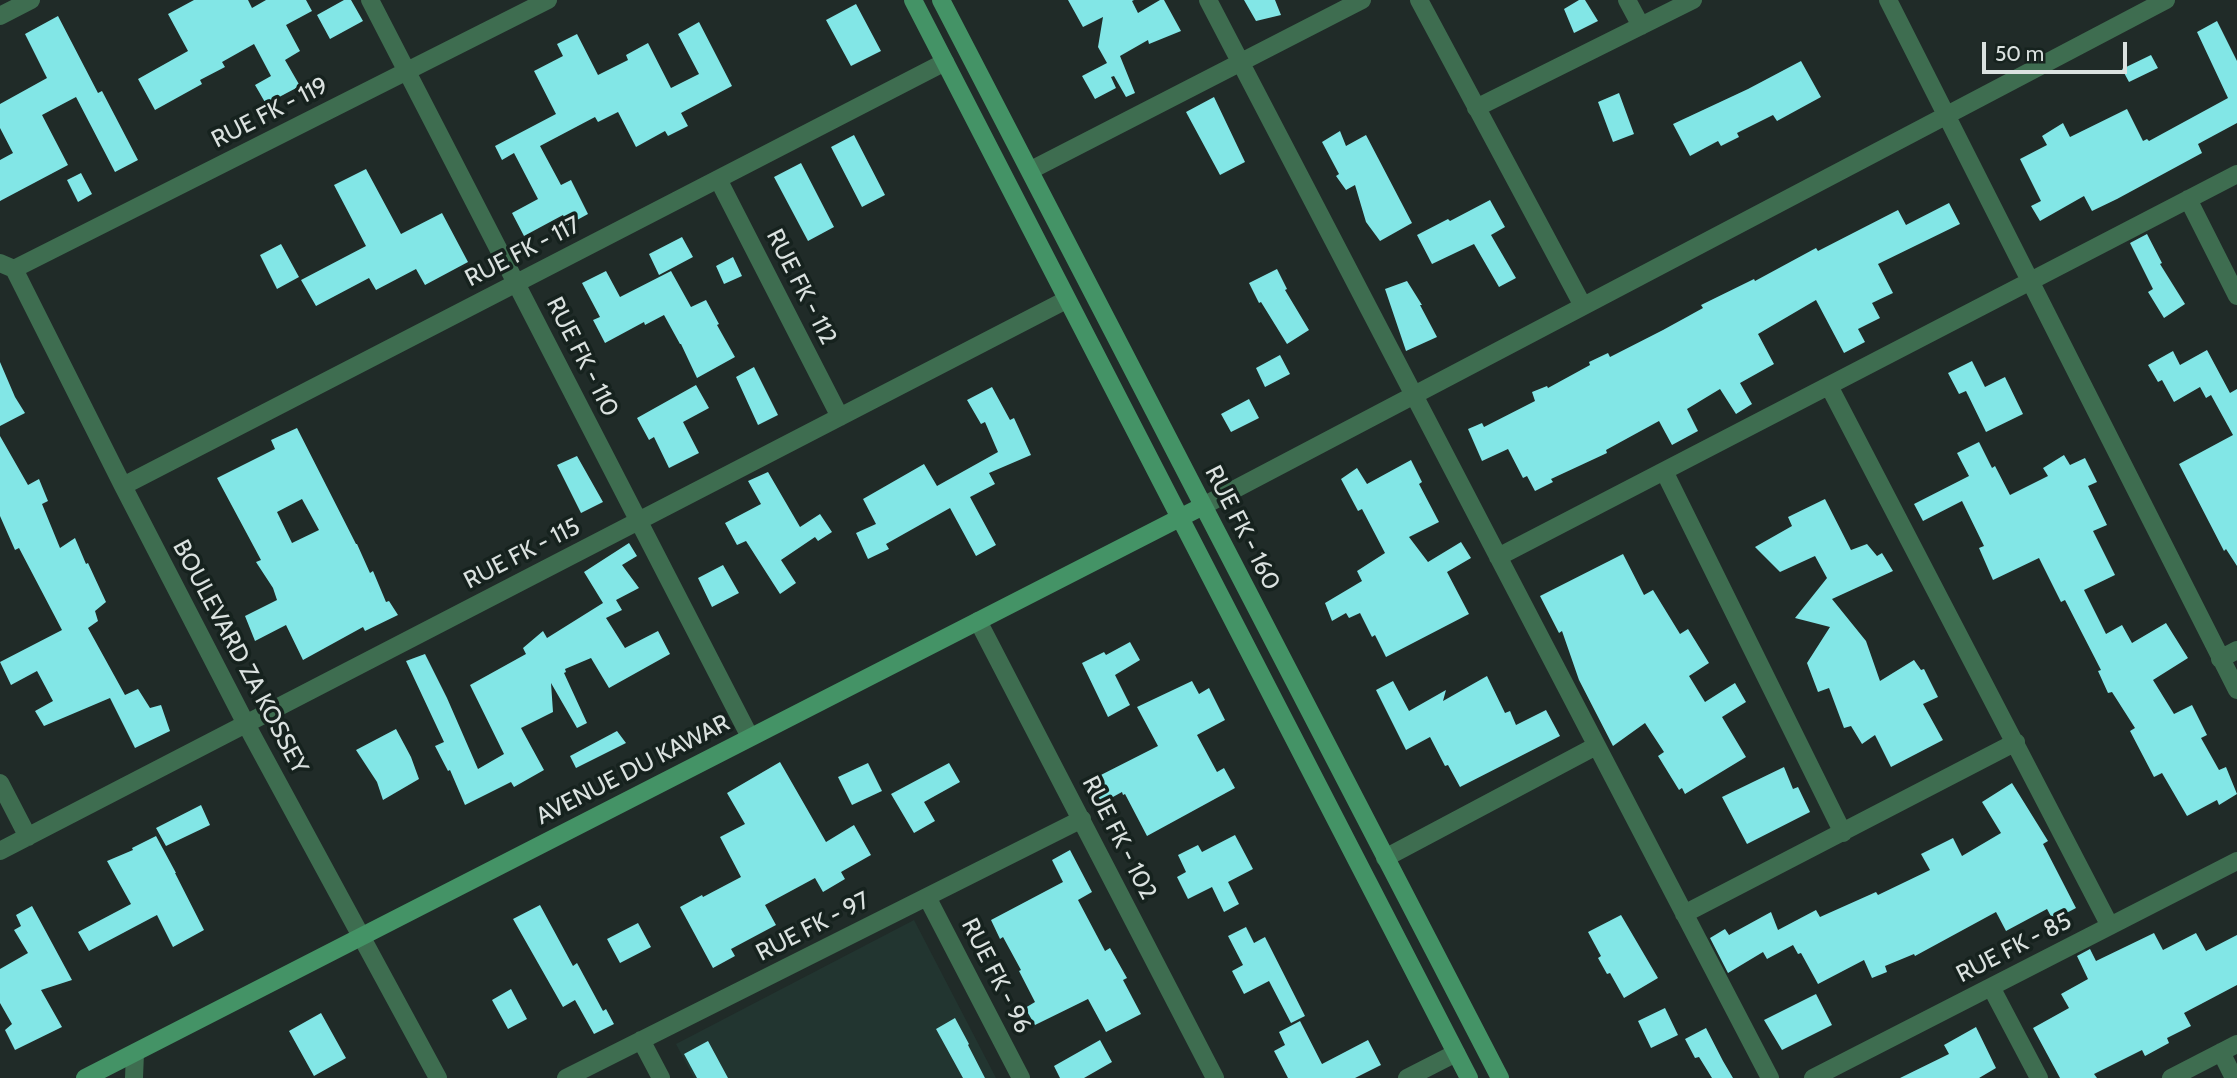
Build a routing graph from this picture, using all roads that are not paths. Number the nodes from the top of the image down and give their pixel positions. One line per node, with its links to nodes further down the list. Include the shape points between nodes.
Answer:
1 (31, 0): 13 (street)
2 (370, 0): 17 (street, RUE FK - 110)
3 (548, 0): 17 (street, RUE FK - 119)
4 (913, 0): 15 (main road, RUE FK - 160)
5 (941, 0): 20 (main road, RUE FK - 160)
6 (1208, 0): 16 (street)
7 (1362, 0): 16 (street)
8 (1419, 0): 18 (street)
9 (1627, 0): 14 (street)
10 (1693, 0): 14 (street)
11 (1888, 0): 19 (street)
12 (2166, 0): 19 (street)
13 (0, 16)
14 (1640, 26): 18 (street)
15 (945, 62): 22 (street, RUE FK - 117); 28 (main road, RUE FK - 160)
16 (1240, 62): 20 (street); 31 (street)
17 (408, 71): 24 (street, RUE FK - 119); 26 (street, RUE FK - 110)
18 (1476, 108): 29 (street)
19 (1947, 115): 25 (street); 29 (street)
20 (1031, 170): 35 (main road, RUE FK - 160)
21 (2237, 174): 23 (street)
22 (718, 179): 26 (street, RUE FK - 117); 32 (street, RUE FK - 112)
23 (2188, 199): 25 (street); 27 (street)
24 (7, 266): 34 (street, BOULEVARD ZA KOSSEY)
25 (2031, 281): 30 (street); 41 (street)
26 (517, 283): 34 (street, RUE FK - 117); 37 (street, RUE FK - 110)
27 (2237, 296)
28 (1066, 300): 32 (street, RUE FK - 115); 36 (main road, RUE FK - 160)
29 (1583, 306): 31 (street)
30 (1829, 386): 33 (street); 45 (street)
31 (1413, 395): 35 (street); 38 (street)
32 (840, 417): 37 (street, RUE FK - 115)
33 (1664, 471): 38 (street); 49 (street)
34 (123, 486): 43 (street, BOULEVARD ZA KOSSEY)
35 (1203, 506): 36 (main road, AVENUE DU KAWAR); 52 (main road, RUE FK - 160)
36 (1178, 518): 39 (main road, AVENUE DU KAWAR); 62 (main road, RUE FK - 160)
37 (638, 521): 43 (street, RUE FK - 115); 44 (street, RUE FK - 110)
38 (1498, 557): 46 (street)
39 (978, 621): 44 (main road, AVENUE DU KAWAR); 48 (street, RUE FK - 102)
40 (2237, 650): 41 (street)
41 (2220, 659): 42 (street)
42 (2237, 690)
43 (246, 724): 50 (street, RUE FK - 115); 57 (street, BOULEVARD ZA KOSSEY)
44 (750, 737): 57 (main road, AVENUE DU KAWAR)
45 (2015, 742): 49 (street); 56 (street)
46 (1596, 746): 52 (street); 55 (street)
47 (0, 783): 50 (street)
48 (1082, 819): 54 (street, RUE FK - 97); 69 (street, RUE FK - 102)
49 (1843, 833): 55 (street)
50 (28, 837): 51 (street, RUE FK - 115)
51 (0, 851)
52 (1385, 858): 72 (main road, RUE FK - 160)
53 (2237, 861): 56 (street, RUE FK - 85)
54 (927, 897): 59 (street, RUE FK - 97); 68 (street, RUE FK - 96)
55 (1684, 914): 73 (street)
56 (2110, 926): 58 (street, RUE FK - 85)
57 (361, 937): 61 (main road, AVENUE DU KAWAR); 65 (street, BOULEVARD ZA KOSSEY)
58 (1991, 987): 74 (street, RUE FK - 85); 75 (street)
59 (641, 1040): 66 (street, RUE FK - 97); 67 (street)
60 (2229, 1048): 76 (street); 77 (street)
61 (135, 1053): 63 (main road, AVENUE DU KAWAR); 64 (street)
62 (1456, 1053): 70 (street); 71 (main road, RUE FK - 160)
63 (85, 1078)
64 (134, 1078)
65 (438, 1078)
66 (566, 1078)
67 (661, 1078)
68 (1021, 1078)
69 (1215, 1078)
70 (1407, 1078)
71 (1469, 1078)
72 (1500, 1078)
73 (1770, 1078)
74 (1813, 1078)
75 (2039, 1078)
76 (2171, 1078)
77 (2234, 1078)

